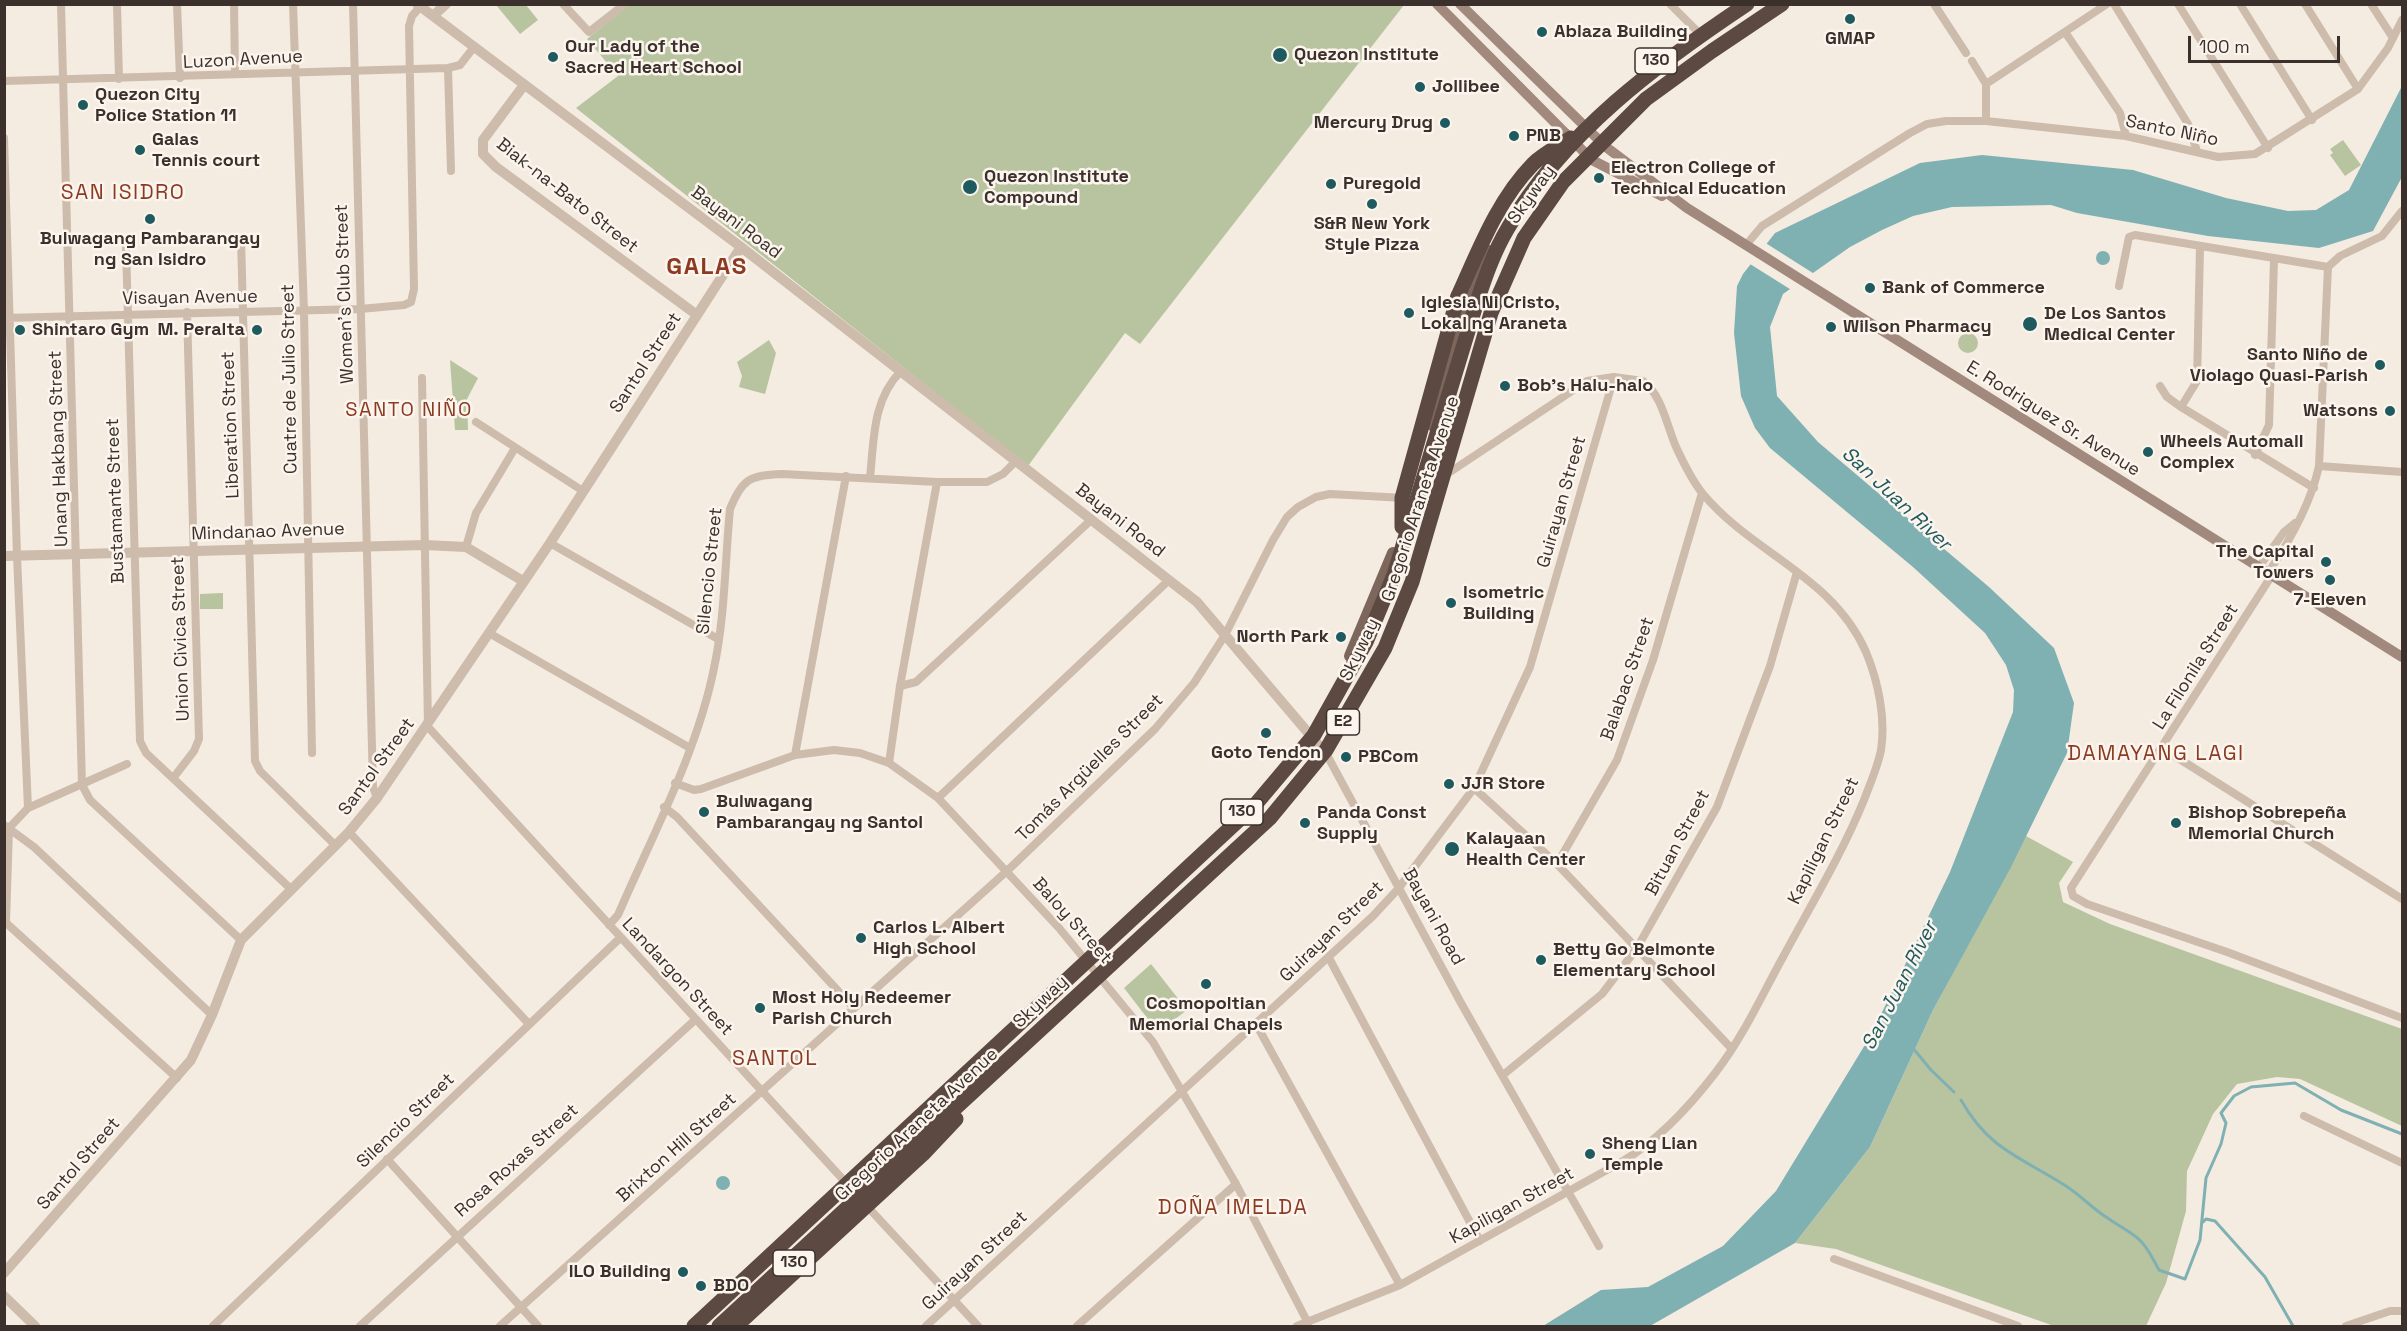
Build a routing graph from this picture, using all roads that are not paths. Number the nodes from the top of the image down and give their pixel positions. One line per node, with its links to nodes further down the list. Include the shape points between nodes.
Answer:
1 (60, 4): 39 (street, Unang Hakbang Street)
2 (117, 4): 40 (street)
3 (177, 4): 38 (street)
4 (234, 4): 37 (street)
5 (293, 4): 36 (street, Cuatre de Julio Street)
6 (353, 4): 35 (street, Women's Club Street)
7 (446, 4): 25 (street)
8 (563, 4): 9 (street, via 589,32)
9 (625, 4)
10 (1437, 4): 51 (main road, E. Rodriguez Sr. Avenue)
11 (1460, 4): 48 (main road, E. Rodriguez Sr. Avenue)
12 (1670, 4): 27 (street)
13 (1738, 4): 27 (main road, Gregorio Araneta Avenue / 130)
14 (1747, 4): 45 (highway, Skyway / E2, bridge, via 1635,83)
15 (1782, 4): 150 (highway, Skyway / E2, bridge, via 1646,99 1563,182 1540,213 1491,314 1412,582 1359,698 1326,750 1270,818)
16 (1793, 4): 52 (main road, Gregorio Araneta Avenue / 130, via 1649,103)
17 (1934, 4): 31 (street)
18 (2107, 4): 28 (street)
19 (2114, 4): 54 (street, via 2188,124)
20 (2178, 4): 53 (street)
21 (2240, 4): 46 (street)
22 (2305, 4): 44 (street)
23 (2371, 4): 29 (street)
24 (419, 6): 25 (street, Bayani Road); 34 (street, via 409,26)
25 (433, 16): 30 (street, Bayani Road)
26 (2403, 20): 29 (street, Santo Niño)
27 (1697, 31): 48 (main road, Gregorio Araneta Avenue / 130, via 1631,79)
28 (2065, 32): 42 (street); 49 (street, via 2120,113)
29 (2393, 38): 44 (street, Santo Niño)
30 (474, 47): 33 (street, via 460,64); 43 (street, Bayani Road)
31 (1966, 53)
32 (1972, 61): 42 (street)
33 (448, 68): 34 (street, Luzon Avenue); 56 (street)
34 (410, 70): 35 (street, Luzon Avenue); 67 (street, Visayan Avenue, via 414,289 411,302)
35 (354, 71): 36 (street, Luzon Avenue); 67 (street, Women's Club Street)
36 (294, 72): 37 (street, Luzon Avenue); 69 (street, Cuatre de Julio Street)
37 (235, 74): 38 (street, Luzon Avenue)
38 (180, 78): 40 (street, Luzon Avenue)
39 (62, 79): 40 (street, Luzon Avenue); 41 (street, Luzon Avenue); 73 (street, Unang Hakbang Street)
40 (119, 79)
41 (4, 81)
42 (1986, 84): 47 (street)
43 (524, 85): 62 (street, Bayani Road); 72 (street, Biak-na-Bato Street, via 483,140 483,154)
44 (2358, 89): 46 (street, Santo Niño)
45 (1598, 119): 93 (highway, bridge, via 1534,163 1492,221 1458,296 1406,481); 187 (highway, Skyway / E2, bridge, via 1547,171 1507,229 1487,272 1394,575 1366,642 1314,735 1255,805)
46 (2312, 120): 53 (street, Santo Niño)
47 (1986, 121): 49 (street, Santo Niño); 60 (street, Santo Niño, via 1928,124 1755,232)
48 (1581, 125): 51 (main road, Gregorio Araneta Avenue / 130); 52 (main road, E. Rodriguez Sr. Avenue)
49 (2126, 136): 54 (street, Santo Niño)
50 (4, 138): 74 (street)
51 (1568, 138): 55 (main road, E. Rodriguez Sr. Avenue); 93 (main road, Gregorio Araneta Avenue / 130, via 1516,203 1479,270)
52 (1606, 147): 55 (main road, Gregorio Araneta Avenue / 130); 57 (main road, E. Rodriguez Sr. Avenue)
53 (2268, 148): 54 (street, Santo Niño, via 2235,158)
54 (2197, 152)
55 (1592, 160): 57 (main road, E. Rodriguez Sr. Avenue); 85 (main road, Gregorio Araneta Avenue / 130, via 1544,215 1510,278)
56 (451, 171)
57 (1687, 208): 60 (main road, E. Rodriguez Sr. Avenue)
58 (2401, 215): 65 (street, via 2382,236 2340,256)
59 (241, 238): 68 (street, Liberation Street)
60 (1746, 245): 108 (main road, E. Rodriguez Sr. Avenue)
61 (126, 246): 71 (street, Bustamante Street)
62 (741, 247): 72 (street, Santol Street); 75 (street, Bayani Road)
63 (2200, 247): 64 (street); 66 (street, via 2128,237); 79 (street, via 2197,381)
64 (2274, 260): 65 (street); 82 (street, via 2269,425)
65 (2328, 267): 84 (street, La Filonila Street)
66 (2119, 286)
67 (360, 309): 69 (street, Visayan Avenue); 98 (street, Women's Club Street)
68 (243, 311): 69 (street, Visayan Avenue); 70 (street, Visayan Avenue); 101 (street, Liberation Street)
69 (304, 311): 99 (street, Cuatre de Julio Street)
70 (187, 312): 71 (street, Visayan Avenue); 102 (street, Union Civica Street)
71 (126, 314): 73 (street, Visayan Avenue); 103 (street, Bustamante Street)
72 (697, 315): 91 (street, Santol Street)
73 (70, 316): 74 (street, Visayan Avenue); 104 (street, Unang Hakbang Street)
74 (7, 318): 106 (street)
75 (901, 371): 83 (street, Bayani Road); 88 (street, via 878,407)
76 (1614, 377): 85 (street, Kapiligan Street, via 1587,381); 92 (street, Kapiligan Street, via 1649,385 1677,449); 128 (street, Guirayan Street, via 1530,667)
77 (422, 378): 97 (street)
78 (2160, 386): 79 (street)
79 (2181, 407): 82 (street)
80 (476, 422): 81 (street)
81 (515, 448): 91 (street); 100 (street, via 476,513)
82 (2255, 455): 90 (street)
83 (1016, 461): 89 (street, Silencio Street, via 987,482); 94 (street, Bayani Road)
84 (2319, 466): 86 (street); 90 (street, La Filonila Street)
85 (1450, 472): 122 (main road, Gregorio Araneta Avenue / 130, via 1417,582 1363,698)
86 (2403, 472)
87 (846, 476): 88 (street, Silencio Street); 113 (street, Silencio Street, via 759,474 738,490 730,509); 121 (street)
88 (870, 478): 89 (street, Silencio Street)
89 (938, 482): 115 (street)
90 (2314, 488): 108 (street, La Filonila Street, via 2295,523 2292,538)
91 (583, 491): 96 (street, Santol Street)
92 (1702, 493): 107 (street, Kapiligan Street, via 1722,514); 136 (street, Balabac Street, via 1653,660 1617,760)
93 (1407, 498): 95 (highway); 112 (street, Tomás Argüelles Street, via 1330,494 1298,507 1273,540)
94 (1091, 520): 109 (street, Bayani Road); 115 (street, via 916,682)
95 (1402, 527): 117 (main road, Gregorio Araneta Avenue / 130, via 1359,638)
96 (550, 543): 110 (street, Santol Street); 113 (street)
97 (425, 545): 98 (street, Mindanao Avenue); 100 (street, Mindanao Avenue); 116 (street)
98 (368, 546): 99 (street, Mindanao Avenue); 129 (street, Women's Club Street, via 373,787)
99 (309, 547): 101 (street, Mindanao Avenue); 120 (street, Cuatre de Julio Street)
100 (466, 547): 110 (street, Mindanao Avenue)
101 (250, 550): 102 (street, Mindanao Avenue); 135 (street, Liberation Street, via 254,755 260,771)
102 (193, 551): 103 (street, Mindanao Avenue); 125 (street, Union Civica Street, via 199,739)
103 (133, 553): 104 (street, Mindanao Avenue); 125 (street, Bustamante Street, via 140,741 146,753)
104 (77, 554): 106 (street, Mindanao Avenue); 127 (street, Unang Hakbang Street)
105 (4, 556): 106 (street, Mindanao Avenue)
106 (17, 556): 132 (street)
107 (1797, 572): 145 (street, Bituan Street, via 1770,666 1717,807); 156 (street, Kapiligan Street, via 1845,614 1866,652 1879,696 1881,750 1837,858)
108 (2266, 572): 114 (main road, E. Rodriguez Sr. Avenue); 119 (street, La Filonila Street)
109 (1169, 580): 112 (street, Bayani Road, via 1197,603); 130 (street)
110 (523, 581): 111 (street, Santol Street)
111 (489, 633): 116 (street, Santol Street); 118 (street)
112 (1225, 635): 117 (street, Bayani Road); 137 (street, Tomás Argüelles Street, via 1194,683 1155,729)
113 (718, 639): 118 (street, Silencio Street, via 715,667)
114 (2400, 652)
115 (900, 686): 123 (street)
116 (428, 727): 129 (street, Santol Street); 142 (street, Landargon Street)
117 (1310, 734): 122 (street, Bayani Road); 146 (main road, Gregorio Araneta Avenue / 130, via 1253,801)
118 (690, 748): 126 (street, Silencio Street)
119 (2162, 748): 140 (street); 152 (street, La Filonila Street, via 2071,888 2073,896)
120 (312, 753)
121 (795, 755): 123 (street, Baloy Street, via 834,750); 126 (street, Baloy Street, via 701,789)
122 (1326, 756): 138 (street, Bayani Road); 148 (main road, Gregorio Araneta Avenue / 130, via 1273,819)
123 (890, 763): 130 (street, Baloy Street)
124 (127, 764): 127 (street)
125 (174, 777): 139 (street)
126 (675, 783): 131 (street, Silencio Street)
127 (82, 785): 132 (street); 144 (street, via 90,800)
128 (1474, 788): 136 (street); 138 (street, Guirayan Street)
129 (377, 798): 134 (street, Santol Street)
130 (938, 798): 137 (street, Baloy Street)
131 (664, 807): 142 (street, Silencio Street, via 618,915); 149 (street)
132 (28, 808): 133 (street)
133 (7, 826): 141 (street); 151 (street)
134 (350, 832): 135 (street, Santol Street); 155 (street)
135 (336, 846): 139 (street, Santol Street)
136 (1557, 864): 145 (street)
137 (1007, 871): 146 (street, Baloy Street); 149 (street, Brixton Hill Street)
138 (1398, 889): 147 (street, Guirayan Street); 157 (street, Bayani Road)
139 (292, 890): 144 (street, Santol Street)
140 (2403, 899)
141 (5, 922): 158 (street)
142 (609, 925): 143 (street, Landargon Street)
143 (620, 938): 153 (street, Landargon Street); 155 (street, Silencio Street)
144 (241, 940): 151 (street, Santol Street)
145 (1638, 948): 156 (street); 157 (street, Bituan Street, via 1602,994)
146 (1086, 958): 148 (street, Baloy Street); 164 (main road, Gregorio Araneta Avenue / 130)
147 (1329, 958): 154 (street, Guirayan Street); 169 (street)
148 (1102, 978): 159 (street, Baloy Street, via 1153,1042); 167 (main road, Gregorio Araneta Avenue / 130)
149 (853, 1007): 160 (street, Brixton Hill Street)
150 (1061, 1010): 172 (highway, bridge, via 923,1154); 188 (highway, Skyway / E2, bridge)
151 (213, 1015): 158 (street, Santol Street, via 191,1060)
152 (2403, 1018)
153 (696, 1019): 160 (street, Landargon Street); 168 (street, Rosa Roxas Street)
154 (1256, 1023): 159 (street, Guirayan Street); 174 (street)
155 (530, 1024): 162 (street, Silencio Street)
156 (1732, 1049): 166 (street, Kapiligan Street, via 1696,1098 1653,1140)
157 (1503, 1075): 166 (street, Bayani Road)
158 (177, 1078): 173 (street, Santol Street)
159 (1182, 1090): 165 (street, Baloy Street); 176 (street, Guirayan Street)
160 (762, 1091): 164 (street, Landargon Street); 177 (street, Brixton Hill Street)
161 (2304, 1116): 163 (street)
162 (387, 1159): 168 (street); 182 (street, Silencio Street)
163 (2403, 1163)
164 (844, 1181): 167 (street, Landargon Street); 186 (main road, Gregorio Araneta Avenue / 130)
165 (1236, 1184): 180 (street, Baloy Street); 193 (street)
166 (1569, 1193): 169 (street, Kapiligan Street); 170 (street, Bayani Road)
167 (862, 1200): 176 (street, Landargon Street); 179 (main road, Gregorio Araneta Avenue / 130)
168 (457, 1236): 177 (street); 183 (street, Rosa Roxas Street)
169 (1480, 1241): 174 (street, Kapiligan Street)
170 (1599, 1246)
171 (1834, 1259): 195 (street)
172 (799, 1269): 179 (highway, bridge); 190 (highway, bridge)
173 (4, 1274)
174 (1400, 1285): 180 (street, Kapiligan Street)
175 (4, 1296): 181 (street)
176 (954, 1301): 191 (street, Guirayan Street); 192 (street, Landargon Street)
177 (522, 1308): 184 (street, Brixton Hill Street); 185 (street)
178 (2403, 1311): 196 (street, via 2390,1311)
179 (742, 1312): 189 (main road, Gregorio Araneta Avenue / 130)
180 (1308, 1323): 194 (street, Kapiligan Street)
181 (35, 1326)
182 (213, 1326)
183 (360, 1326)
184 (500, 1326)
185 (538, 1326)
186 (685, 1326)
187 (694, 1326)
188 (719, 1326)
189 (726, 1326)
190 (736, 1326)
191 (926, 1326)
192 (978, 1326)
193 (1077, 1326)
194 (1297, 1326)
195 (2018, 1326)
196 (2346, 1326)

